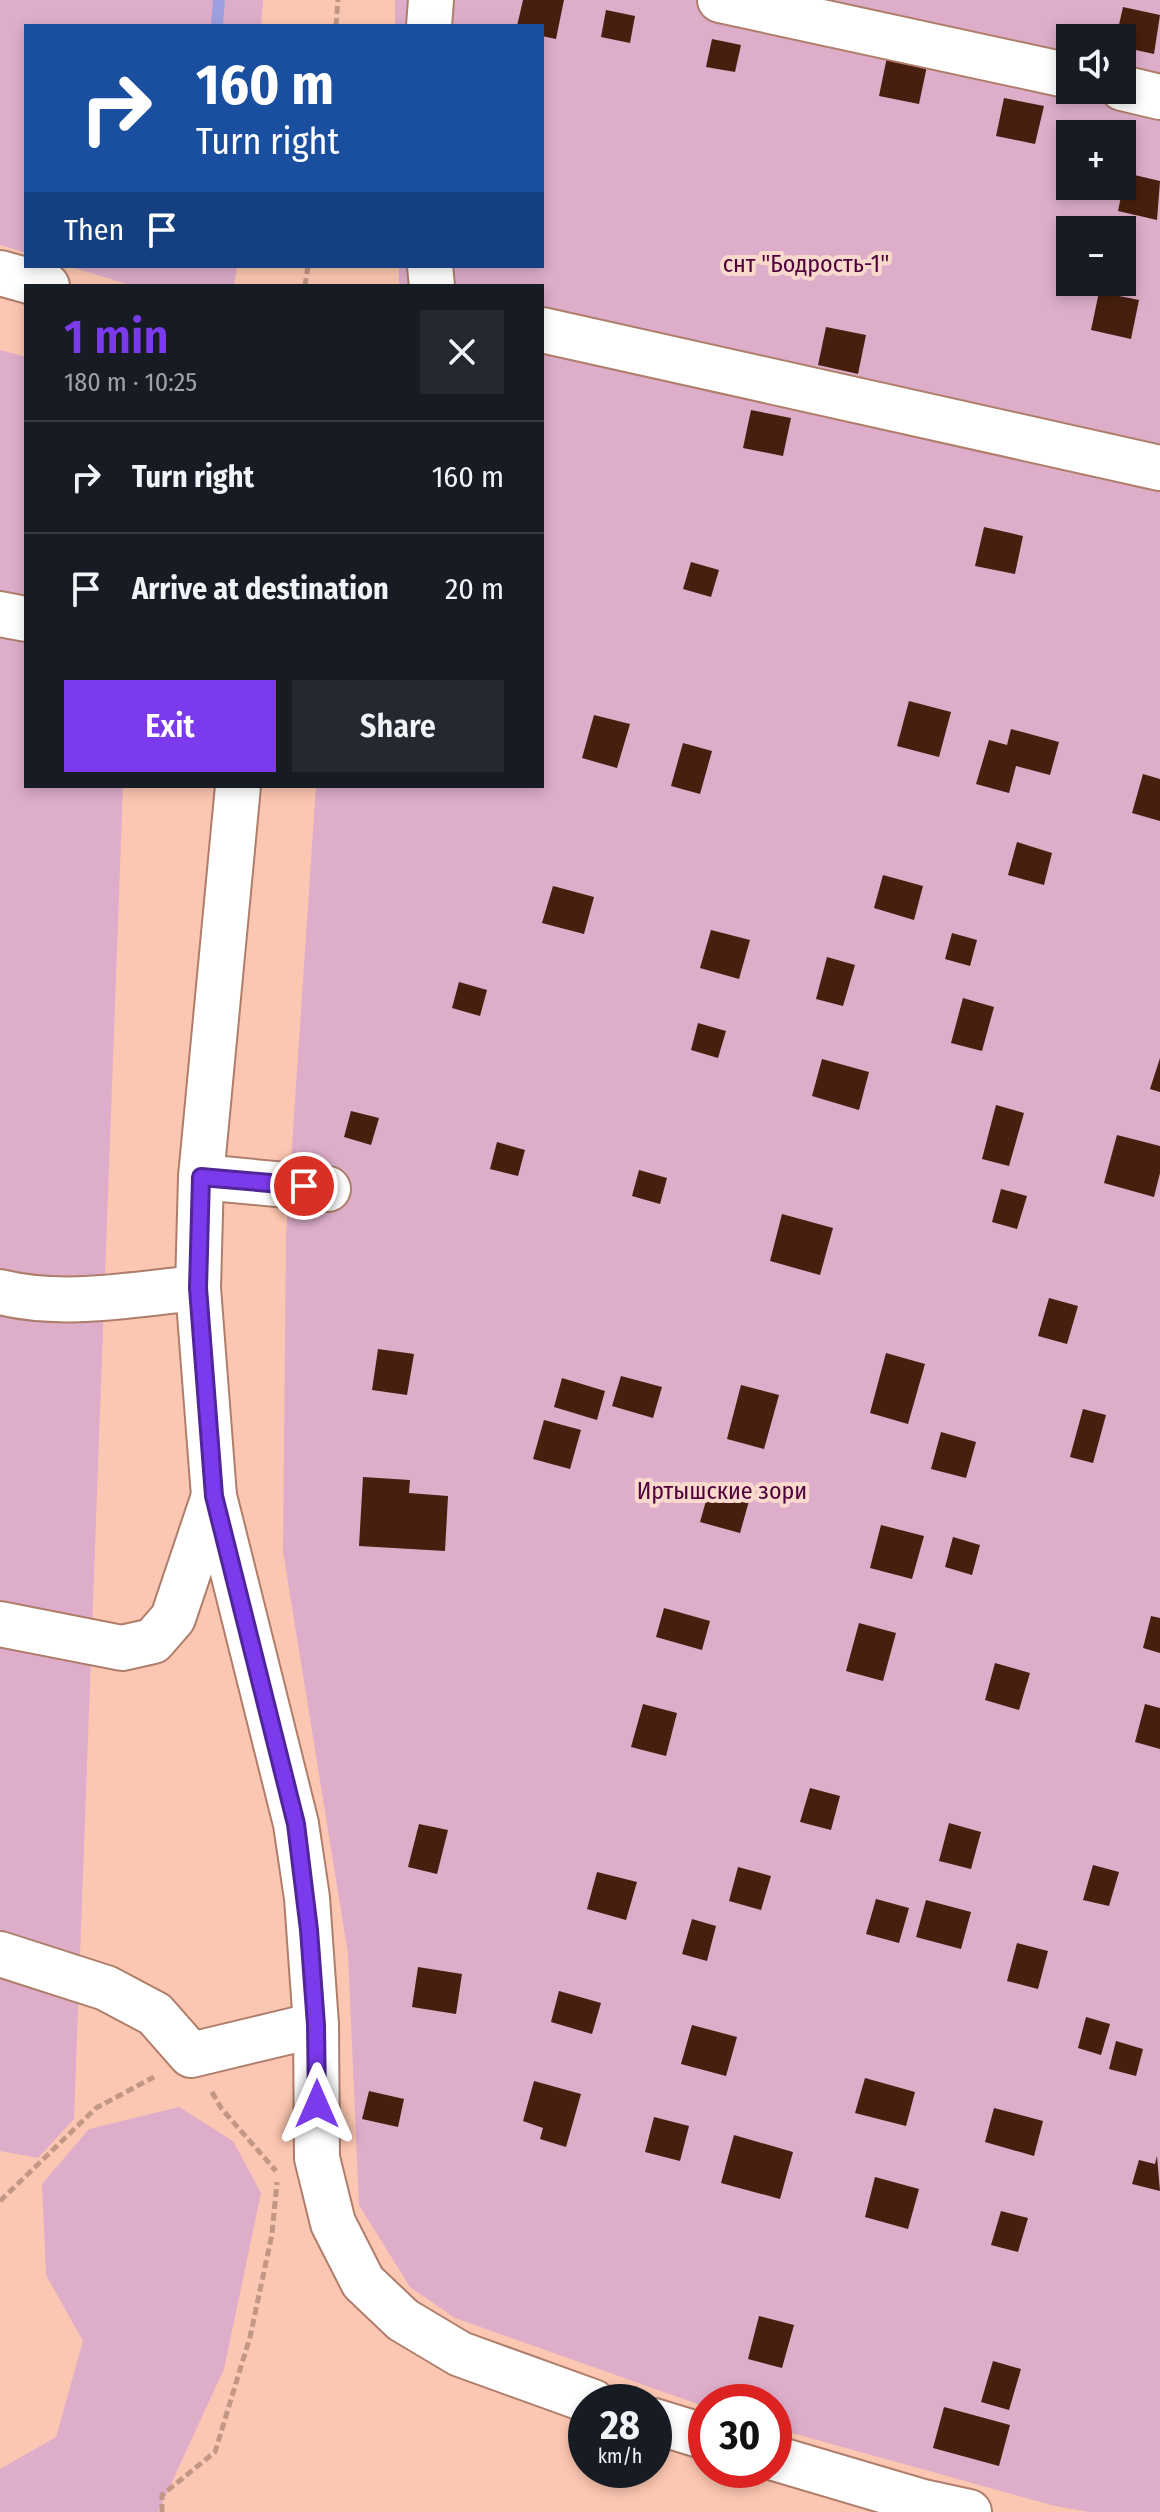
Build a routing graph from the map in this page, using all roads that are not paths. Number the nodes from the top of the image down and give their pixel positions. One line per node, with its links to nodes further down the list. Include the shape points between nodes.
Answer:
1 (431, 0): 3 (street)
2 (720, 0): 4 (street)
3 (429, 24)
4 (1056, 73)
5 (1136, 91): 6 (street)
6 (1160, 97)
7 (0, 273): 8 (street)
8 (40, 284)
9 (544, 330): 10 (street)
10 (1160, 468)
11 (0, 614): 12 (street)
12 (24, 619)
13 (238, 788): 14 (street)
14 (201, 1177): 15 (street); 16 (street)
15 (328, 1189)
16 (198, 1288): 17 (street, via 61,1300); 18 (street)
17 (0, 1292)
18 (214, 1496): 19 (street, via 173,1618 153,1641 122,1648); 21 (street, via 296,1824)
19 (0, 1624)
20 (0, 1954): 21 (street, via 106,1988 155,2014 191,2055)
21 (316, 2025): 22 (street, via 298,2165 363,2282 403,2320 460,2354)
22 (568, 2393)
23 (792, 2463): 24 (street)
24 (969, 2512)

